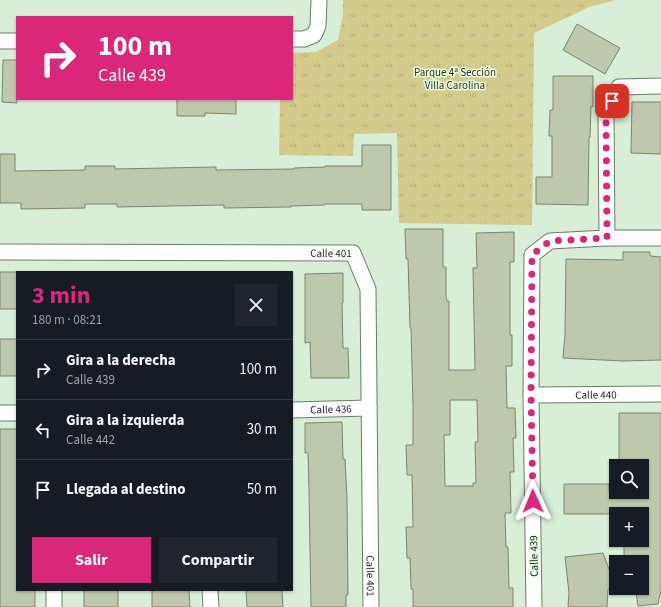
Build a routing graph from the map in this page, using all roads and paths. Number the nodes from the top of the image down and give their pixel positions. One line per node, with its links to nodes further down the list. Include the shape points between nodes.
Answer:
1 (319, 0): 2 (street, via 318,26 314,35 304,39)
2 (293, 39)
3 (0, 41): 4 (street)
4 (16, 41)
5 (661, 86): 6 (street, via 619,87 606,115)
6 (607, 238): 7 (street, Calle 439); 10 (street, Calle 439, via 550,241 532,255)
7 (661, 238)
8 (0, 252): 11 (street, Calle 401, via 353,253 368,289)
9 (661, 394): 10 (street, Calle 440)
10 (531, 395): 20 (street, Calle 439)
11 (369, 408): 12 (street, Calle 436); 19 (street, Calle 401)
12 (293, 410)
13 (0, 413): 14 (street)
14 (16, 413)
15 (54, 591): 17 (street)
16 (210, 591): 18 (street)
17 (54, 607)
18 (211, 607)
19 (371, 607)
20 (534, 607)

